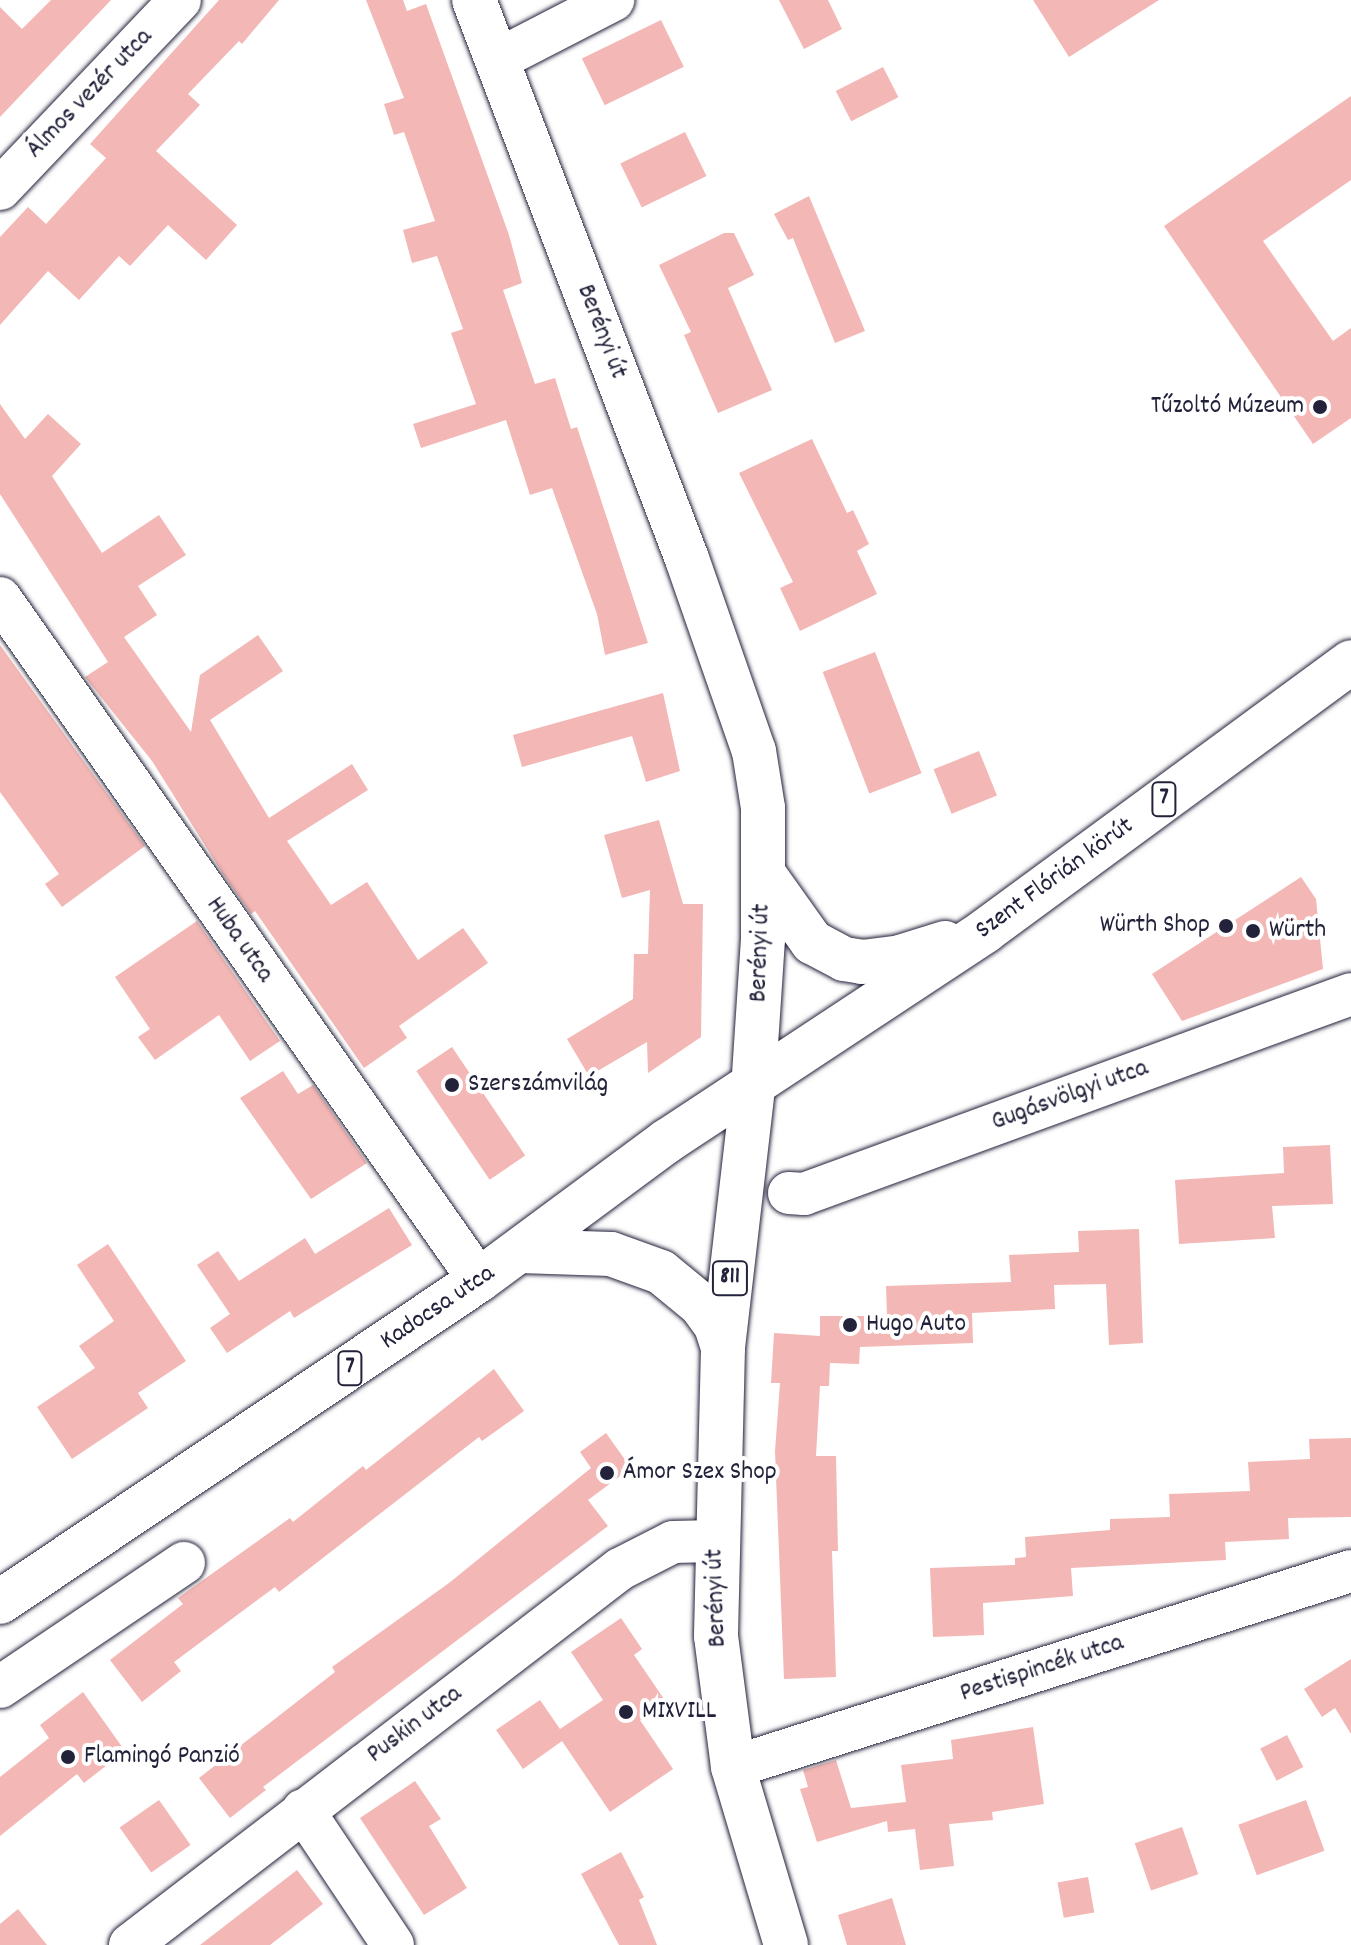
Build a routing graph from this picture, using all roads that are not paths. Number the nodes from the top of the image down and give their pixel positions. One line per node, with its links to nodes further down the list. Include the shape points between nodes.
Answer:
1 (180, 0): 5 (street, Álmos vezér utca)
2 (474, 0): 4 (main road, Berényi út)
3 (613, 0): 4 (street)
4 (497, 60): 8 (main road, Berényi út, via 737,695 763,808)
5 (0, 189)
6 (0, 598): 14 (street, Huba utca)
7 (1348, 670): 9 (main road, Szent Flórián körút / 7)
8 (763, 873): 9 (main road, via 812,942 844,959 900,957); 11 (main road, Berényi út)
9 (985, 931): 11 (main road, Szent Flórián körút / 7)
10 (1351, 994): 12 (street, Gugásvölgyi utca, via 804,1194)
11 (753, 1088): 13 (main road, Kadocsa utca / 7, via 667,1141); 15 (main road, Berényi út / 811)
12 (789, 1193)
13 (520, 1251): 14 (main road, Kadocsa utca / 7); 15 (main road, via 611,1254 661,1272 701,1305)
14 (479, 1280): 19 (main road, Kadocsa utca / 7)
15 (723, 1348): 16 (main road, Berényi út / 811)
16 (715, 1541): 21 (main road, Berényi út / 811, via 716,1636); 22 (street, Puskin utca, via 673,1542 620,1569)
17 (184, 1563): 20 (street)
18 (1351, 1571): 21 (street, Pestispincék utca)
19 (1, 1600)
20 (0, 1687)
21 (733, 1767): 25 (main road, Berényi út / 811)
22 (303, 1810): 23 (street, Puskin utca); 24 (street)
23 (130, 1945)
24 (393, 1945)
25 (786, 1945)

